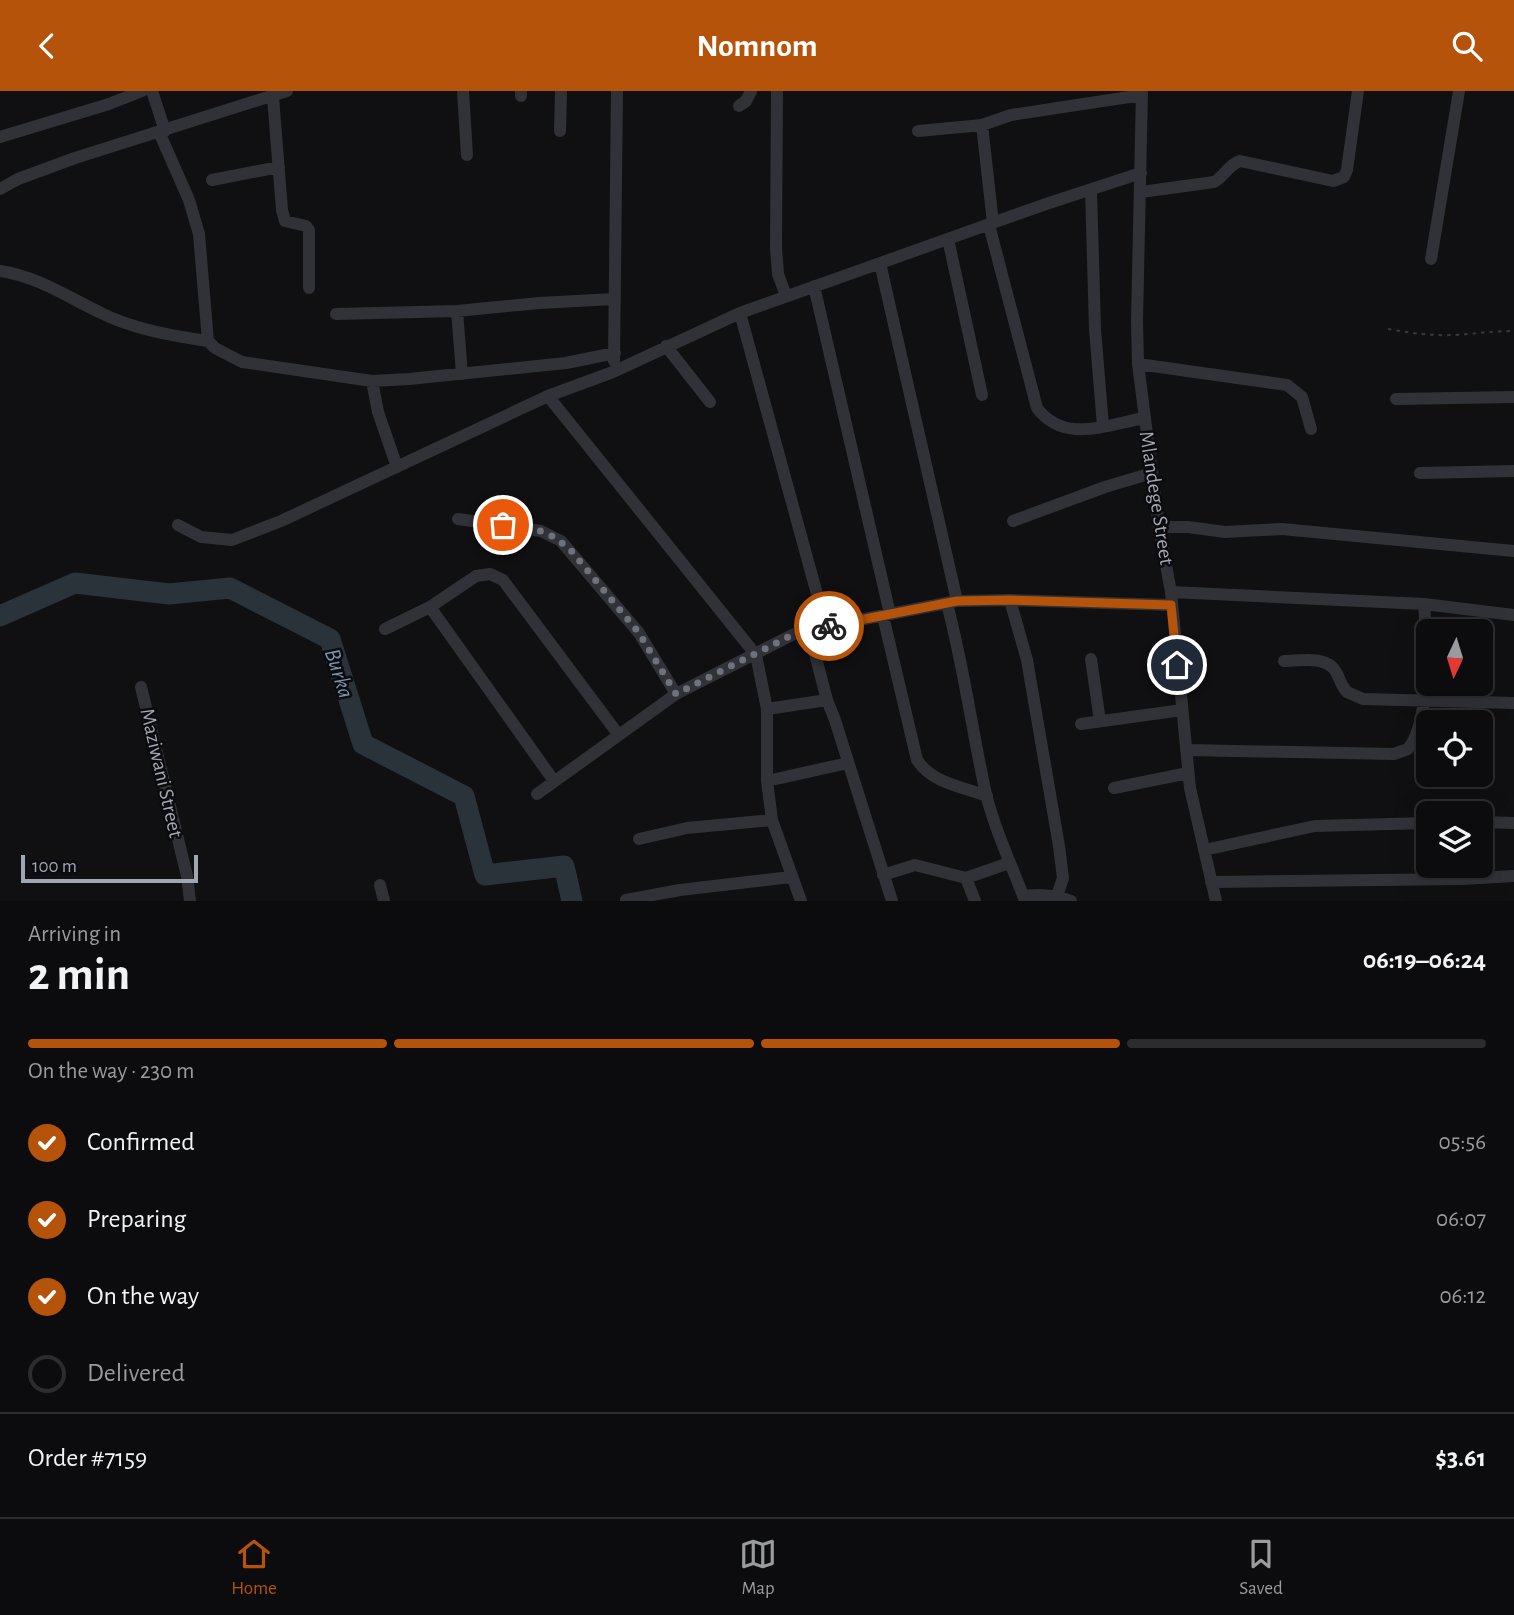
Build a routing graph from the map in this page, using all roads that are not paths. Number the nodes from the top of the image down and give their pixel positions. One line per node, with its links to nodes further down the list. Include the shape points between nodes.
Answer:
1 (142, 91): 17 (street)
2 (152, 91): 16 (street)
3 (463, 91): 18 (street)
4 (561, 91): 14 (street)
5 (617, 91): 33 (street)
6 (751, 91): 12 (street)
7 (777, 91): 32 (street, via 776,249)
8 (1358, 91): 24 (street, via 1348,170 1339,180 1240,161 1214,182)
9 (1460, 91): 27 (street)
10 (280, 93): 16 (street); 19 (street)
11 (1142, 93): 13 (street, via 1012,115); 20 (street, Mlandege Street)
12 (738, 106)
13 (982, 125): 15 (street); 25 (street)
14 (560, 131)
15 (918, 131)
16 (162, 132): 22 (street, via 75,157); 37 (street, via 199,234)
17 (0, 137)
18 (467, 155)
19 (279, 167): 21 (street); 31 (street, via 285,221 309,230)
20 (1141, 173): 23 (street); 24 (street, Mlandege Street)
21 (212, 180)
22 (0, 189)
23 (1091, 190): 25 (street); 50 (street)
24 (1141, 192): 40 (street, Mlandege Street)
25 (991, 224): 26 (street); 50 (street, via 1037,408 1044,418 1064,429)
26 (948, 239): 28 (street); 44 (street)
27 (1431, 259)
28 (880, 263): 30 (street); 63 (street)
29 (0, 271): 37 (street, via 42,284 130,324)
30 (814, 286): 32 (street); 67 (street)
31 (309, 288)
32 (786, 296): 35 (street)
33 (614, 299): 34 (street); 39 (street)
34 (457, 311): 36 (street); 42 (street)
35 (740, 313): 38 (street); 69 (street)
36 (335, 314)
37 (208, 341): 43 (street, via 242,362)
38 (666, 346): 41 (street); 48 (street)
39 (615, 353): 41 (street); 42 (street)
40 (1139, 364): 49 (street, Mlandege Street); 51 (street, via 1287,385 1302,397)
41 (613, 372): 45 (street)
42 (462, 374): 43 (street)
43 (372, 381): 52 (street)
44 (982, 395)
45 (548, 396): 52 (street); 72 (street)
46 (1514, 397): 47 (street)
47 (1396, 399)
48 (710, 402)
49 (1144, 418): 50 (street); 54 (street, Mlandege Street)
50 (1103, 426)
51 (1311, 429)
52 (397, 467): 58 (street, via 232,540 201,537)
53 (1514, 471): 55 (street)
54 (1152, 473): 57 (street); 59 (street, Mlandege Street)
55 (1420, 473)
56 (458, 519): 76 (street, via 541,531 561,541 639,633)
57 (1013, 521)
58 (178, 525)
59 (1159, 527): 60 (street, via 1224,532 1282,529); 61 (street, Mlandege Street)
60 (1514, 551)
61 (1171, 592): 64 (street); 65 (street, Mlandege Street)
62 (1010, 600): 63 (street); 65 (street); 106 (street, via 1027,660 1061,857 1063,877)
63 (952, 602): 67 (street); 92 (street)
64 (1424, 604): 68 (street); 77 (street)
65 (1171, 605): 81 (street, Mlandege Street)
66 (430, 607): 70 (street); 84 (street, via 476,576 503,580); 88 (street)
67 (887, 615): 69 (street); 92 (street, via 917,760 936,779)
68 (1514, 615)
69 (826, 627): 71 (street)
70 (385, 629)
71 (809, 631): 72 (street); 78 (street)
72 (756, 655): 76 (street); 80 (street)
73 (1091, 659): 82 (street)
74 (1284, 661): 77 (street, via 1328,664 1342,687 1355,697)
75 (141, 687): 109 (street, Maziwani Street)
76 (676, 694): 84 (street)
77 (1423, 700): 79 (street); 85 (street, via 1413,743 1402,753)
78 (827, 701): 80 (street); 86 (street)
79 (1514, 703)
80 (767, 709): 89 (street)
81 (1182, 710): 82 (street); 85 (street, Mlandege Street)
82 (1100, 721): 83 (street)
83 (1081, 723)
84 (618, 734): 88 (street)
85 (1186, 750): 87 (street, Mlandege Street)
86 (848, 763): 89 (street); 100 (street)
87 (1188, 773): 90 (street); 98 (street, Mlandege Street)
88 (554, 781): 91 (street)
89 (767, 781): 93 (street)
90 (1114, 788)
91 (537, 794)
92 (987, 796): 99 (street)
93 (772, 820): 97 (street, via 687,828); 102 (street)
94 (1493, 822): 96 (street)
95 (1416, 823): 98 (street, via 1315,826)
96 (1514, 823)
97 (639, 839)
98 (1204, 850): 104 (street, Mlandege Street)
99 (1009, 863): 103 (street); 107 (street)
100 (883, 874): 103 (street, via 915,865); 112 (street)
101 (1514, 876): 104 (street)
102 (791, 877): 108 (street); 111 (street)
103 (966, 878): 113 (street)
104 (1211, 882): 115 (street, Mlandege Street)
105 (380, 885): 110 (street)
106 (1057, 895): 107 (street); 114 (street)
107 (1024, 898)
108 (626, 900)
109 (190, 901)
110 (384, 901)
111 (801, 901)
112 (892, 901)
113 (975, 901)
114 (1071, 901)
115 (1216, 901)

